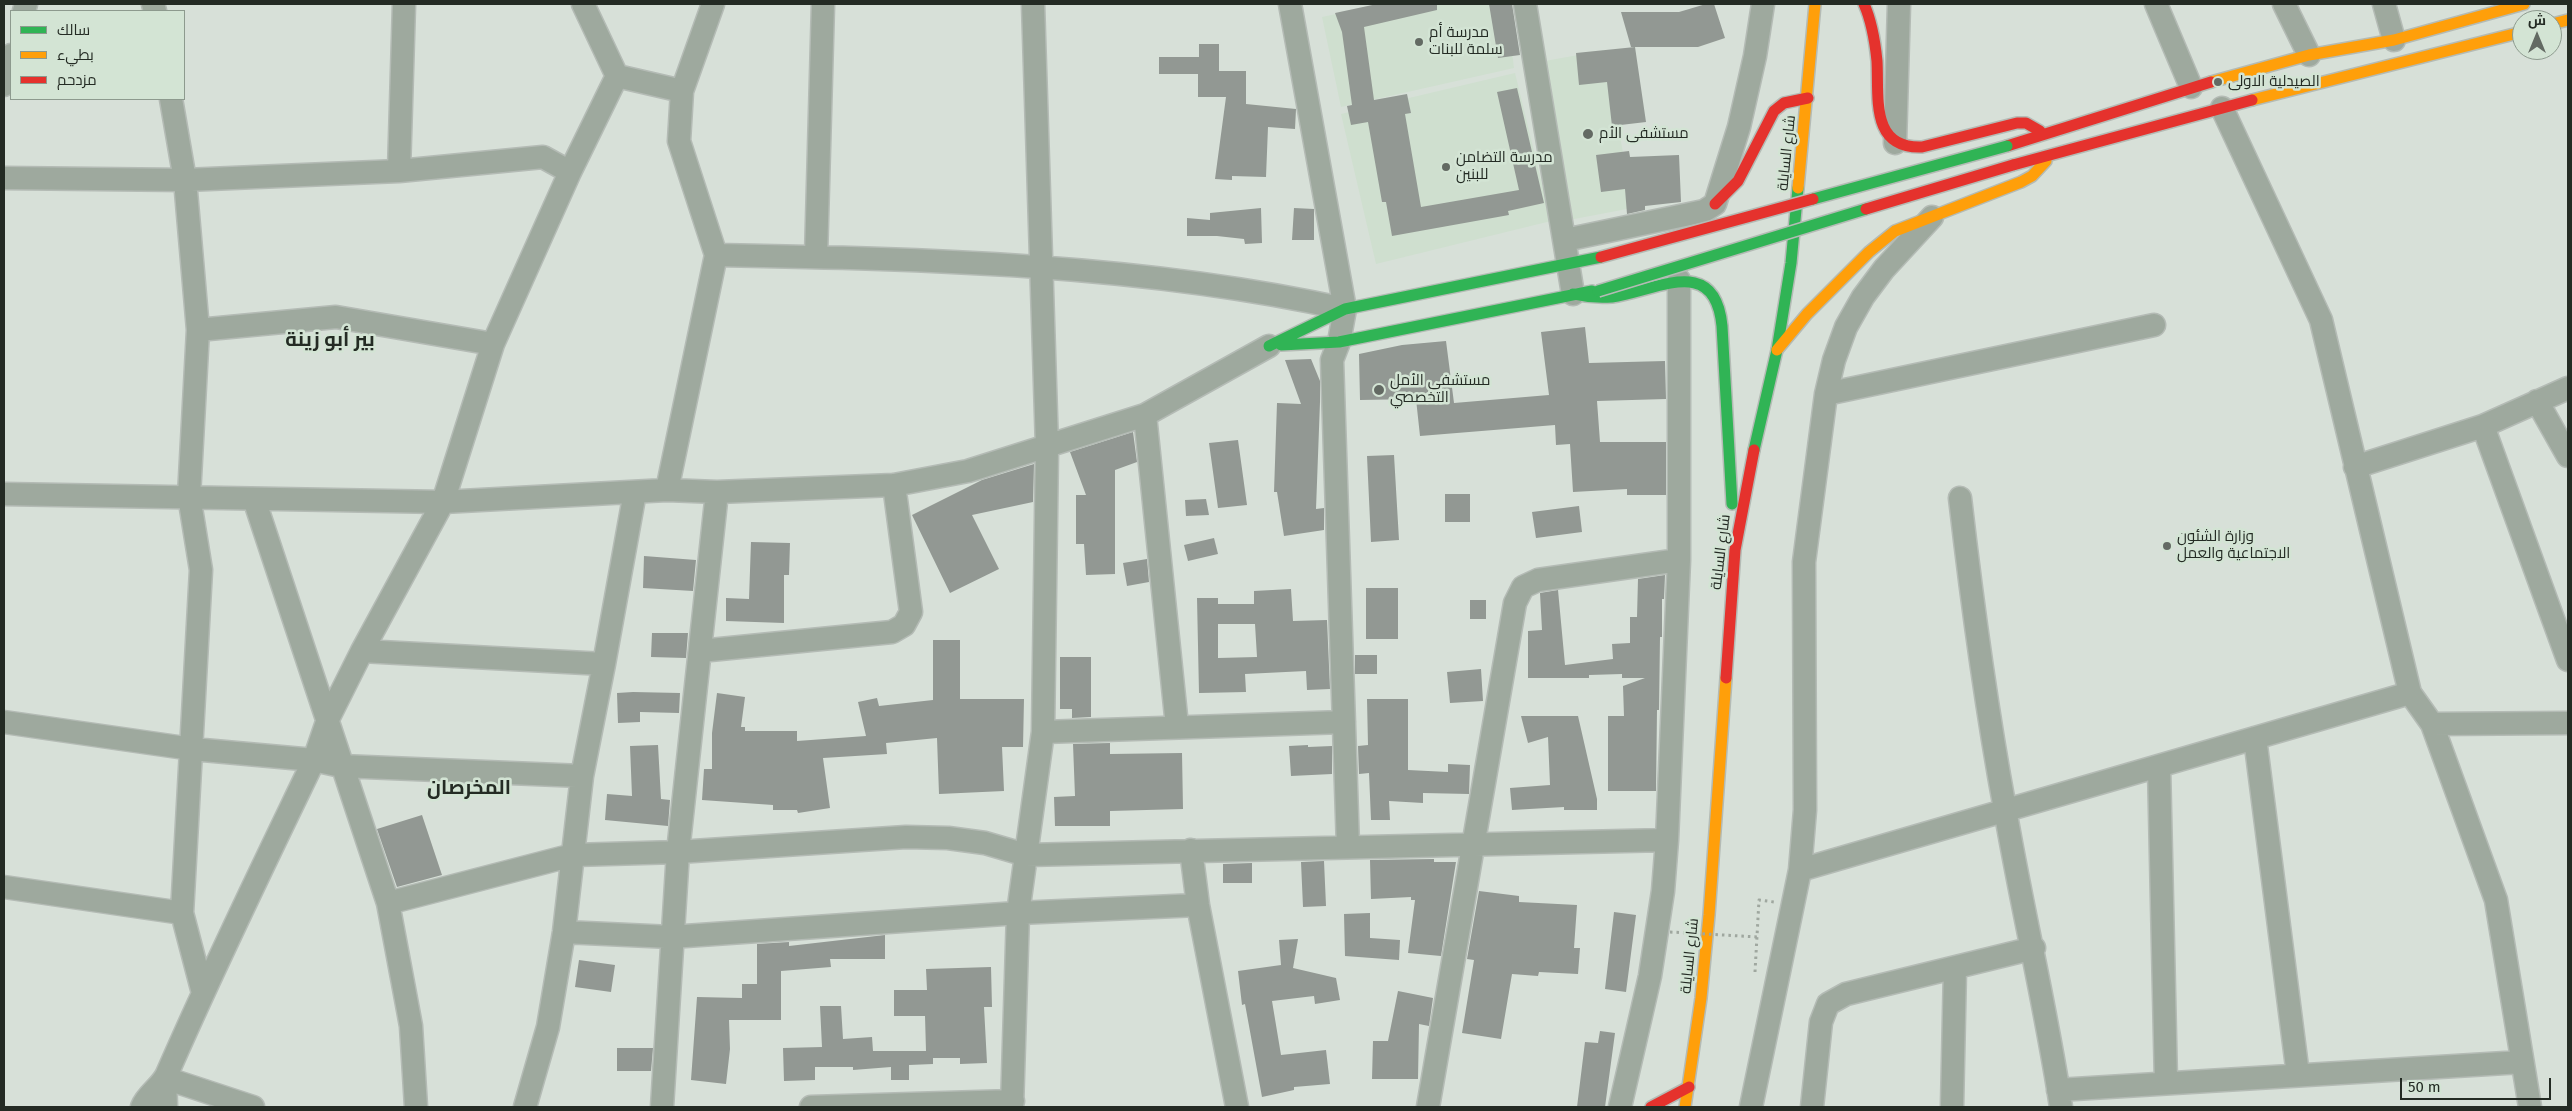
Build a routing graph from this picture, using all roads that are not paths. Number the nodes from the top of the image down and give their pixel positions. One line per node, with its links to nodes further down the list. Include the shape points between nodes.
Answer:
1 (404, 4): 30 (street)
2 (583, 4): 20 (street)
3 (713, 4): 23 (street)
4 (823, 4): 38 (street)
5 (1033, 4): 40 (street)
6 (1290, 4): 43 (street)
7 (1525, 4): 36 (street)
8 (1763, 4): 34 (street, via 1739,128)
9 (1815, 4): 24 (street, شارع السايلة)
10 (1864, 4): 28 (street, via 1873,32 1882,128)
11 (1899, 4): 28 (street)
12 (2156, 4): 22 (street)
13 (2284, 4): 19 (street)
14 (2384, 4): 17 (street)
15 (2524, 4): 17 (street)
16 (2512, 34): 19 (street)
17 (2394, 40): 19 (street)
18 (10, 59): 21 (street)
19 (2315, 68): 22 (street); 26 (street)
20 (617, 76): 23 (street); 31 (street)
21 (4, 85)
22 (2191, 86): 27 (street)
23 (682, 91): 37 (street, via 679,140)
24 (1808, 98): 34 (street, via 1789,101 1774,111 1738,181); 49 (street, شارع السايلة, via 1791,263)
25 (171, 100): 33 (street)
26 (2222, 108): 29 (street); 57 (street, via 2320,320)
27 (2043, 134): 28 (street, via 2026,123 2017,123 1922,147 1912,148); 39 (street, bridge, via 1601,257)
28 (1895, 142)
29 (2050, 153): 35 (street, via 2032,176); 42 (street, bridge, via 1598,291)
30 (399, 171): 31 (street, via 543,157); 33 (street)
31 (570, 172): 47 (street)
32 (4, 178): 33 (street)
33 (185, 180): 45 (street)
34 (1715, 204): 36 (street, via 1704,211)
35 (1934, 214): 49 (street, via 1894,231 1884,239 1807,314); 51 (street, via 1863,297 1846,327)
36 (1565, 240): 39 (street)
37 (716, 255): 38 (street); 59 (street)
38 (816, 257): 40 (street)
39 (1569, 263): 42 (street); 43 (street)
40 (1040, 268): 43 (street, via 1201,283); 55 (street)
41 (1679, 280): 42 (street, via 1601,298 1583,298); 67 (street, via 1701,284 1710,292 1720,312); 68 (street)
42 (1573, 294): 46 (street)
43 (1344, 308): 46 (street); 48 (street)
44 (2154, 325): 51 (street)
45 (198, 330): 47 (street, via 336,317); 63 (street)
46 (1339, 342): 48 (street); 76 (street, via 1332,360)
47 (493, 344): 66 (street)
48 (1269, 346): 53 (street)
49 (1777, 350): 67 (street, شارع السايلة)
50 (2568, 388): 52 (street)
51 (1826, 394): 95 (street, via 1804,562 1805,810)
52 (2537, 402): 54 (street); 56 (street)
53 (1145, 415): 55 (street); 79 (street)
54 (2483, 426): 57 (street); 71 (street)
55 (1047, 447): 58 (street, via 968,471); 80 (street)
56 (2568, 456)
57 (2355, 467): 73 (street)
58 (894, 485): 61 (street); 70 (street, via 911,612 904,625 892,632)
59 (667, 490): 60 (street); 61 (street)
60 (635, 492): 66 (street); 72 (street)
61 (717, 492): 70 (street)
62 (4, 494): 63 (street)
63 (188, 496): 65 (street); 82 (street, via 201,570)
64 (1960, 498): 87 (street, via 1975,626)
65 (254, 499): 66 (street); 74 (street)
66 (443, 502): 69 (street)
67 (1735, 550): 110 (street, شارع السايلة, via 1709,915)
68 (1679, 560): 88 (street); 89 (street, via 1538,580 1523,587 1515,603)
69 (362, 651): 72 (street); 74 (street)
70 (700, 651): 92 (street)
71 (2568, 660)
72 (604, 664): 86 (street)
73 (2410, 693): 78 (street); 81 (street)
74 (328, 719): 83 (street); 84 (street)
75 (4, 722): 82 (street)
76 (1344, 722): 79 (street); 90 (street)
77 (2568, 723): 78 (street)
78 (2432, 724): 106 (street, via 2496,900)
79 (1177, 726): 80 (street)
80 (1043, 732): 94 (street)
81 (2255, 738): 85 (street); 107 (street)
82 (192, 749): 83 (street); 99 (street)
83 (314, 760): 84 (street); 105 (street)
84 (340, 766): 86 (street); 97 (street)
85 (2160, 766): 87 (street); 109 (street)
86 (582, 776): 93 (street)
87 (2005, 811): 95 (street); 103 (street)
88 (1667, 840): 89 (street); 122 (street, via 1650,976)
89 (1472, 846): 90 (street); 121 (street)
90 (1348, 847): 91 (street)
91 (1191, 850): 94 (street); 98 (street)
92 (678, 852): 93 (street); 94 (street, via 906,837 948,838); 102 (street)
93 (573, 854): 97 (street); 101 (street)
94 (1026, 855): 100 (street)
95 (1800, 870): 125 (street)
96 (4, 887): 99 (street)
97 (388, 904): 116 (street, via 411,1026)
98 (1198, 904): 100 (street); 120 (street)
99 (182, 913): 105 (street)
100 (1018, 913): 102 (street); 112 (street)
101 (564, 932): 102 (street); 117 (street, via 548,1027)
102 (671, 937): 118 (street)
103 (2034, 948): 104 (street); 111 (street)
104 (1955, 968): 126 (street, via 1846,994 1828,1004 1821,1022); 127 (street)
105 (202, 993): 108 (street)
106 (2522, 1062): 107 (street); 128 (street)
107 (2298, 1075): 109 (street)
108 (166, 1078): 113 (street); 114 (street); 115 (street)
109 (2166, 1083): 111 (street)
110 (1689, 1087): 123 (street); 124 (street, شارع السايلة)
111 (2059, 1098)
112 (1012, 1104): 119 (street)
113 (142, 1107)
114 (166, 1107)
115 (253, 1107)
116 (416, 1107)
117 (525, 1107)
118 (662, 1107)
119 (811, 1107)
120 (1237, 1107)
121 (1428, 1107)
122 (1620, 1107)
123 (1652, 1107)
124 (1685, 1107)
125 (1751, 1107)
126 (1812, 1107)
127 (1952, 1107)
128 (2530, 1107)

